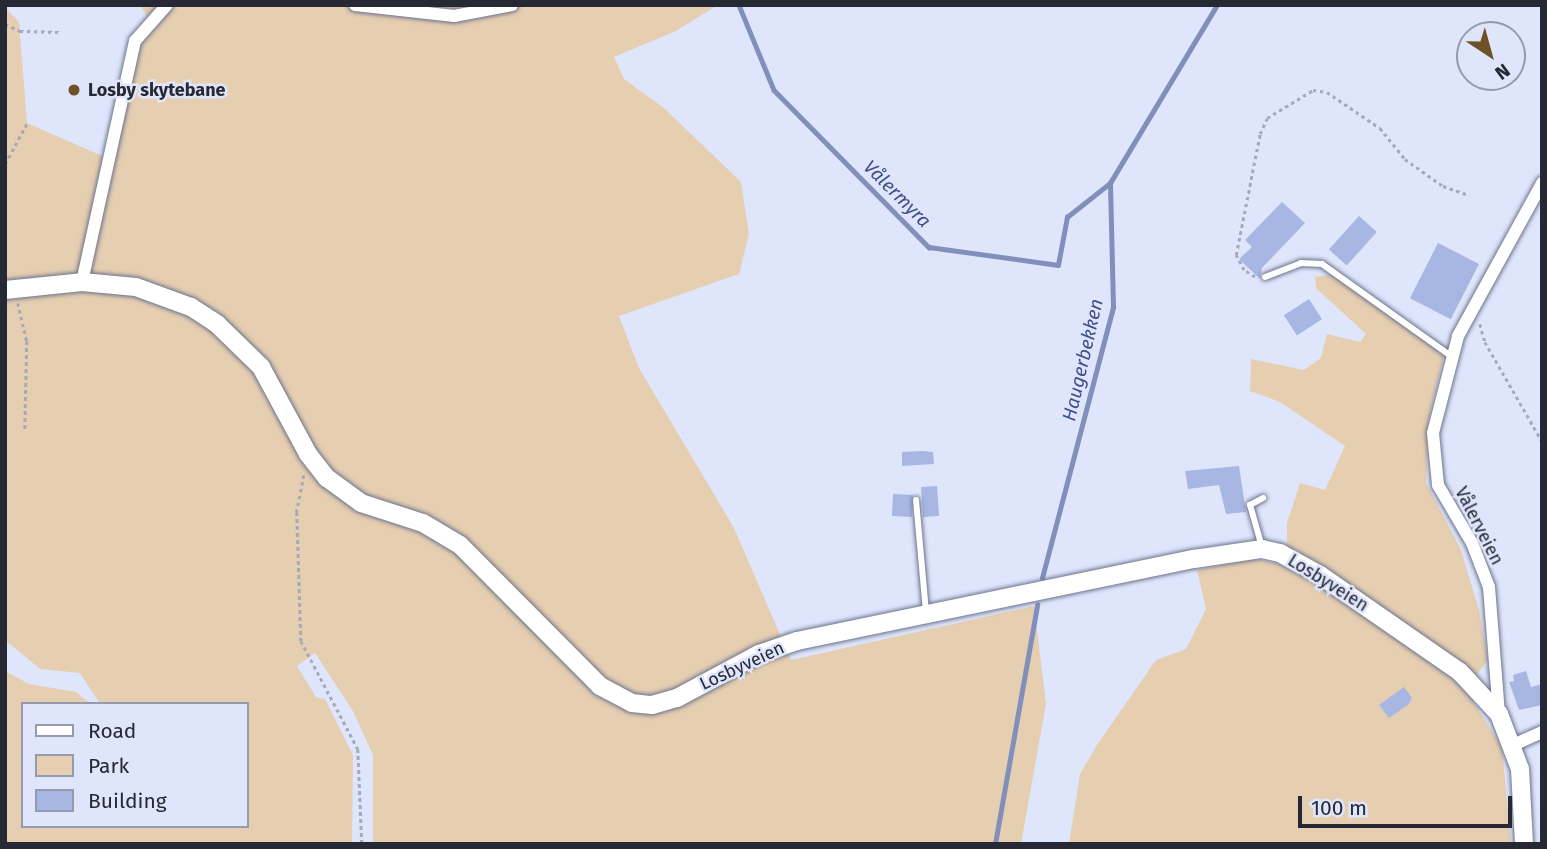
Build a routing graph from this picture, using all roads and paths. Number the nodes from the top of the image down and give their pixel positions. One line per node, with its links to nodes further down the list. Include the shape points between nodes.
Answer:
1 (167, 5): 11 (street, via 135,41)
2 (355, 5): 3 (street, via 454,16)
3 (512, 5)
4 (5, 24): 5 (path, via 20,31)
5 (60, 32)
6 (27, 123): 7 (path)
7 (5, 164)
8 (1542, 183): 13 (street, Vålerveien)
9 (1469, 195): 10 (path, via 1443,186 1405,159 1380,128 1327,92 1304,94 1267,118 1260,134 1236,257 1252,276)
10 (1265, 277): 14 (lane, via 1301,263 1322,264)
11 (82, 282): 12 (main road, Losbyveien); 17 (main road, Losbyveien, via 136,286 191,307 217,324 261,367)
12 (10, 290): 15 (path, via 27,341)
13 (1473, 302): 14 (street, Vålerveien); 16 (path, via 1485,342)
14 (1451, 356): 22 (street, Vålerveien, via 1433,433 1434,463 1438,485 1472,543 1489,587)
15 (25, 431)
16 (1542, 441)
17 (308, 454): 21 (main road, Losbyveien, via 327,478 361,503 423,523 460,545 600,686 632,703 652,705 677,698 759,654 797,641); 25 (path, via 297,512 301,640 358,749)
18 (1263, 498): 20 (lane, via 1250,505)
19 (916, 500): 21 (lane)
20 (1262, 549): 21 (main road, Losbyveien); 22 (main road, Losbyveien, via 1280,553 1320,575 1460,672)
21 (927, 613)
22 (1499, 714): 24 (main road, Losbyveien)
23 (1542, 732): 24 (street)
24 (1513, 745): 26 (main road, Losbyveien, via 1520,769)
25 (362, 844)
26 (1524, 844)

